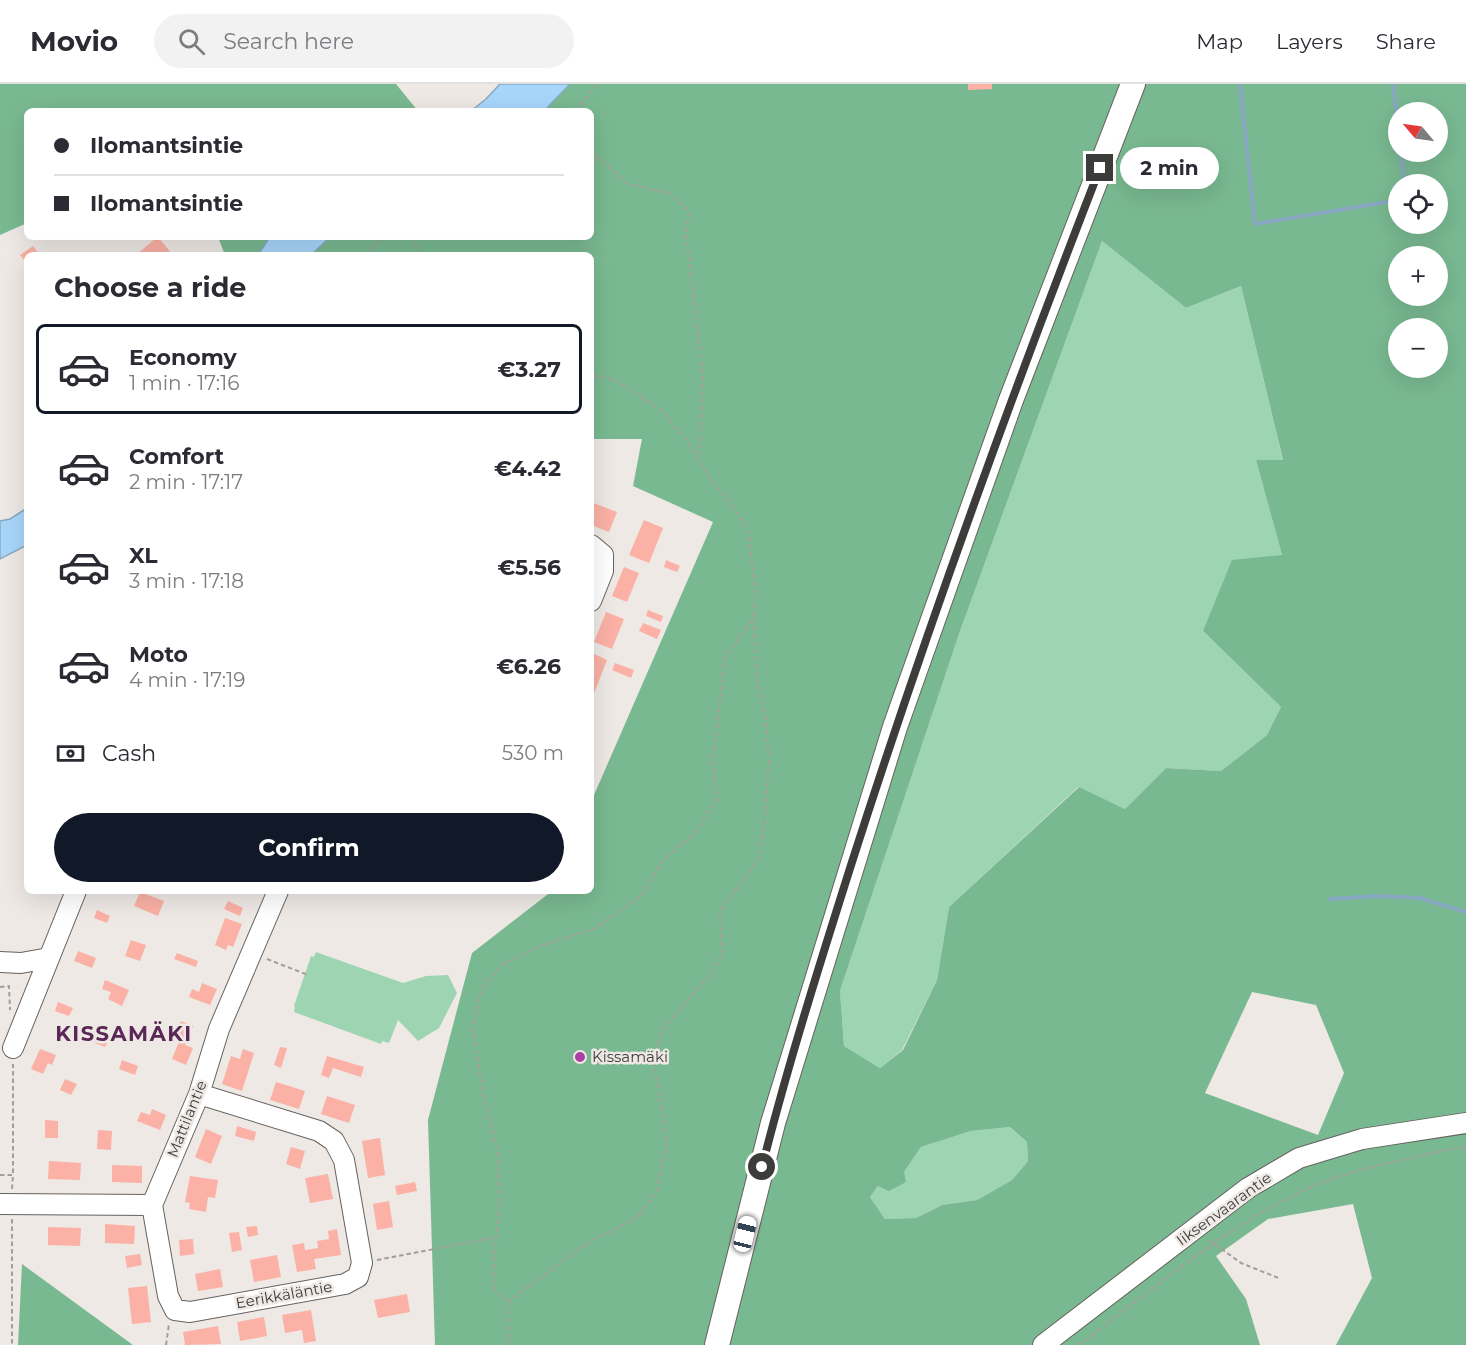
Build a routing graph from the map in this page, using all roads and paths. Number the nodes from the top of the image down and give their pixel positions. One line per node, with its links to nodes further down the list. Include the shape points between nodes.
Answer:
1 (597, 84): 3 (path)
2 (1133, 84): 36 (main road, via 1011,400 895,727 773,1123)
3 (578, 108)
4 (594, 154): 8 (path, via 627,184 669,193 688,211 686,232 703,377)
5 (380, 240): 6 (path)
6 (368, 252)
7 (594, 376): 8 (path, via 616,380 661,410)
8 (699, 458): 11 (path, via 748,530 756,596)
9 (594, 548): 10 (street, via 603,555 603,571)
10 (594, 594)
11 (754, 616): 27 (path, via 725,658 713,759 717,799 693,835 664,859 643,894 596,928 540,946 503,964 482,988 473,1028 497,1148 500,1202); 31 (path, via 757,683 766,718 769,761 759,858 720,911 722,956 707,979 662,1029 654,1062 667,1142 657,1190 638,1217 586,1244)
12 (75, 894): 15 (street)
13 (277, 894): 14 (street, Mattilantie)
14 (251, 953): 17 (path); 19 (street, Mattilantie, via 219,1029)
15 (49, 958): 16 (street); 18 (street)
16 (0, 962)
17 (308, 975)
18 (13, 1048): 23 (path)
19 (199, 1094): 25 (street, Mattilantie); 29 (street, via 319,1131 334,1140 344,1160)
20 (1466, 1123): 26 (street, Iiksenvaarantie, via 1362,1139 1299,1158 1248,1188)
21 (1466, 1147): 28 (path, via 1348,1173 1312,1186 1246,1221)
22 (0, 1175): 23 (path)
23 (13, 1175): 24 (path)
24 (6, 1204): 25 (street); 33 (path)
25 (152, 1205): 32 (street, via 168,1296)
26 (1194, 1229): 28 (path); 37 (street, Iiksenvaarantie)
27 (496, 1236): 29 (path); 31 (path, via 494,1289)
28 (1214, 1244): 30 (path, via 1240,1263); 38 (path)
29 (362, 1263): 32 (street, Eerikkäläntie, via 358,1277 345,1284 190,1311)
30 (1281, 1279)
31 (508, 1302): 35 (path)
32 (175, 1310): 34 (path)
33 (12, 1345)
34 (166, 1345)
35 (509, 1345)
36 (717, 1345)
37 (1043, 1345)
38 (1080, 1345)

